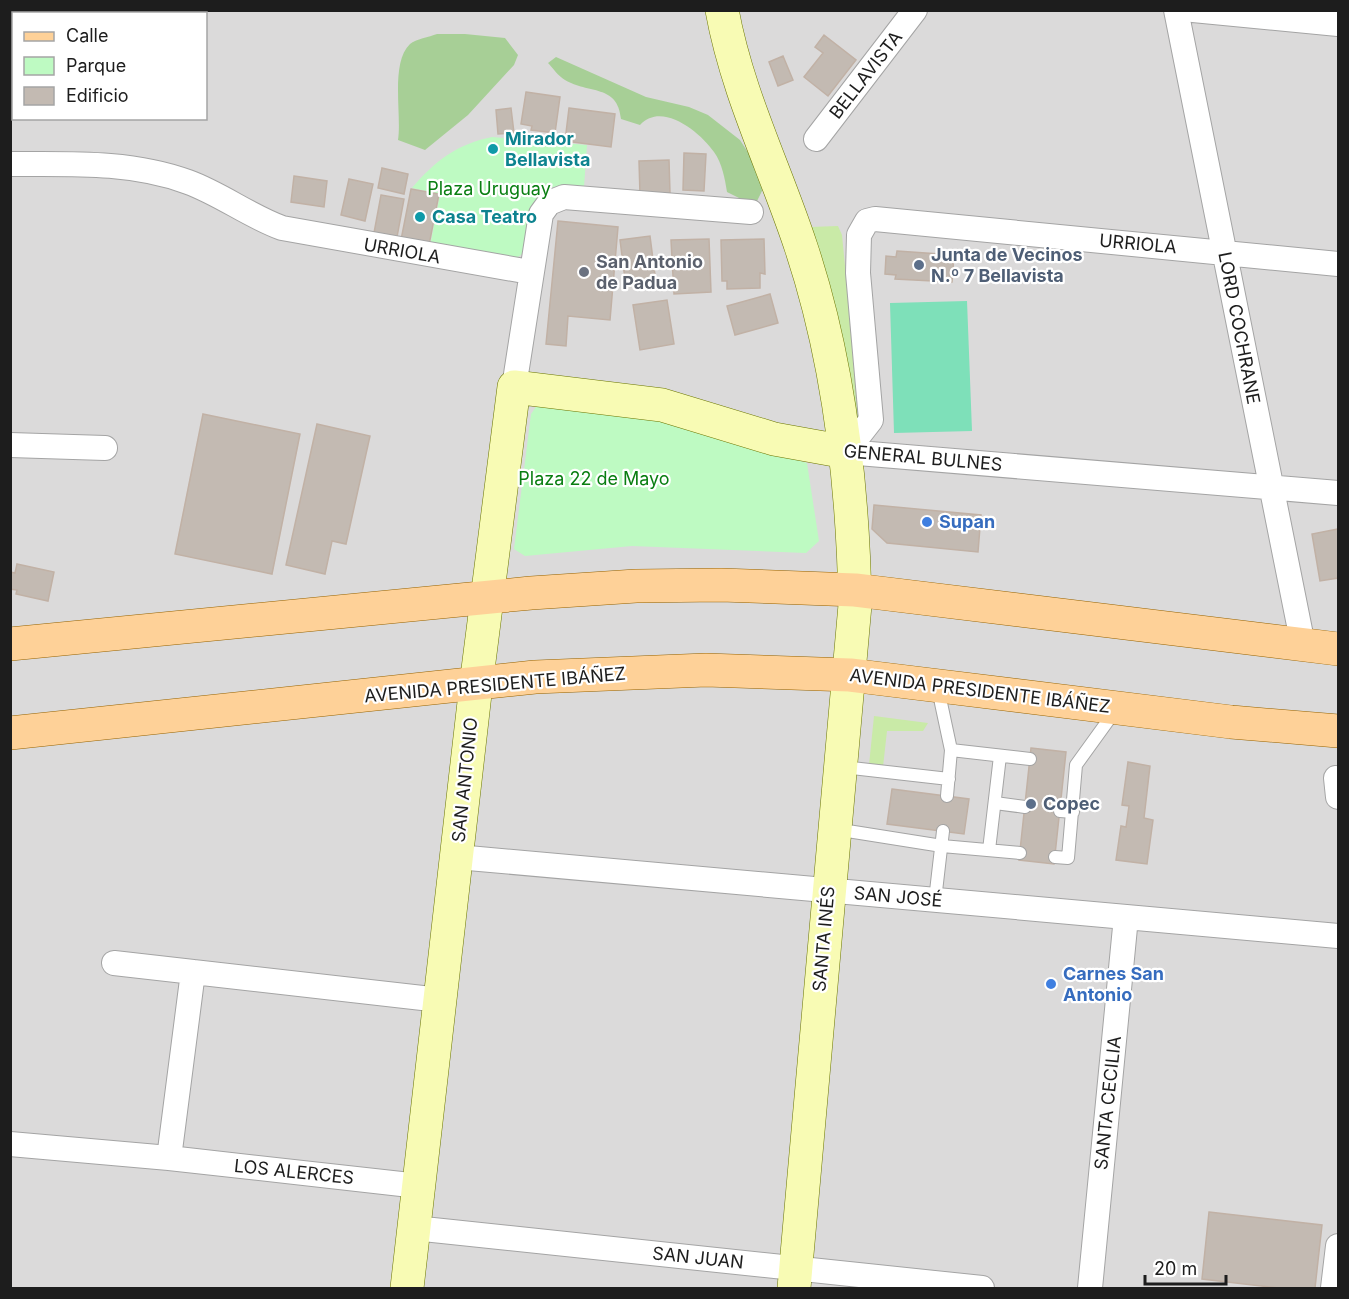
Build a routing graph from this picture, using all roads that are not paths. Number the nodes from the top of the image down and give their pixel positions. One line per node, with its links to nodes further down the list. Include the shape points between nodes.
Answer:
1 (722, 10): 15 (main road, SANTA INÉS, via 741,87 807,268)
2 (915, 10): 6 (street, BELLAVISTA)
3 (1176, 10): 9 (street, LORD COCHRANE)
4 (1193, 10): 5 (street)
5 (1338, 24)
6 (816, 139)
7 (10, 164): 11 (street, URRIOLA, via 78,164 149,171 206,190 247,214 282,228)
8 (751, 212): 11 (street, via 564,197 549,203 541,214)
9 (1224, 252): 10 (street, URRIOLA); 15 (street, URRIOLA, via 867,221 861,227 857,245 871,420); 16 (street, LORD COCHRANE)
10 (1338, 264)
11 (530, 272): 12 (street, SAN ANTONIO)
12 (513, 387): 15 (main road, GENERAL BULNES, via 662,405 774,439); 19 (main road, SAN ANTONIO)
13 (10, 444): 14 (street)
14 (105, 448)
15 (846, 452): 16 (street, GENERAL BULNES); 18 (main road, SANTA INÉS)
16 (1270, 486): 17 (street, GENERAL BULNES); 21 (street, LORD COCHRANE)
17 (1338, 493)
18 (855, 590): 19 (main road, via 636,586); 21 (main road); 23 (main road, SANTA INÉS)
19 (487, 598): 20 (main road); 24 (main road, SAN ANTONIO)
20 (10, 644)
21 (1303, 645): 22 (main road)
22 (1338, 649)
23 (850, 675): 24 (main road, AVENIDA PRESIDENTE IBÁÑEZ, via 754,670 653,671 535,677); 25 (main road, AVENIDA PRESIDENTE IBÁÑEZ); 32 (main road, SANTA INÉS)
24 (476, 685): 28 (main road, AVENIDA PRESIDENTE IBÁÑEZ); 42 (main road, SAN ANTONIO)
25 (937, 685): 26 (main road, AVENIDA PRESIDENTE IBÁÑEZ); 29 (lane)
26 (1117, 707): 27 (main road, AVENIDA PRESIDENTE IBÁÑEZ); 43 (lane, via 1071,764 1066,812 1068,858)
27 (1338, 731)
28 (10, 733)
29 (951, 750): 30 (lane); 33 (lane)
30 (1000, 756): 31 (lane); 35 (lane)
31 (1030, 759)
32 (840, 767): 33 (lane); 37 (main road, SANTA INÉS)
33 (949, 779): 34 (lane)
34 (947, 796)
35 (995, 803): 36 (lane); 40 (lane)
36 (1025, 807)
37 (834, 829): 39 (lane); 44 (main road, SANTA INÉS)
38 (943, 831): 39 (lane)
39 (942, 846): 40 (lane); 45 (lane)
40 (989, 850): 41 (lane)
41 (1020, 853)
42 (457, 857): 44 (street, SAN JOSÉ); 50 (main road, SAN ANTONIO)
43 (1055, 857)
44 (828, 890): 45 (street, SAN JOSÉ); 56 (main road, SANTA INÉS)
45 (936, 900): 46 (street, SAN JOSÉ)
46 (1126, 917): 47 (street, SAN JOSÉ); 59 (street, SANTA CECILIA)
47 (1338, 936)
48 (114, 963): 49 (street)
49 (193, 972): 50 (street); 52 (street)
50 (440, 1000): 53 (main road, SAN ANTONIO)
51 (10, 1144): 52 (street, LOS ALERCES)
52 (169, 1158): 53 (street, LOS ALERCES)
53 (419, 1186): 54 (main road, SAN ANTONIO)
54 (414, 1228): 56 (street, SAN JUAN); 57 (main road, SAN ANTONIO)
55 (1338, 1246): 60 (street)
56 (795, 1278): 58 (street, SAN JUAN)
57 (407, 1288)
58 (982, 1288)
59 (1090, 1288)
60 (1332, 1288)

